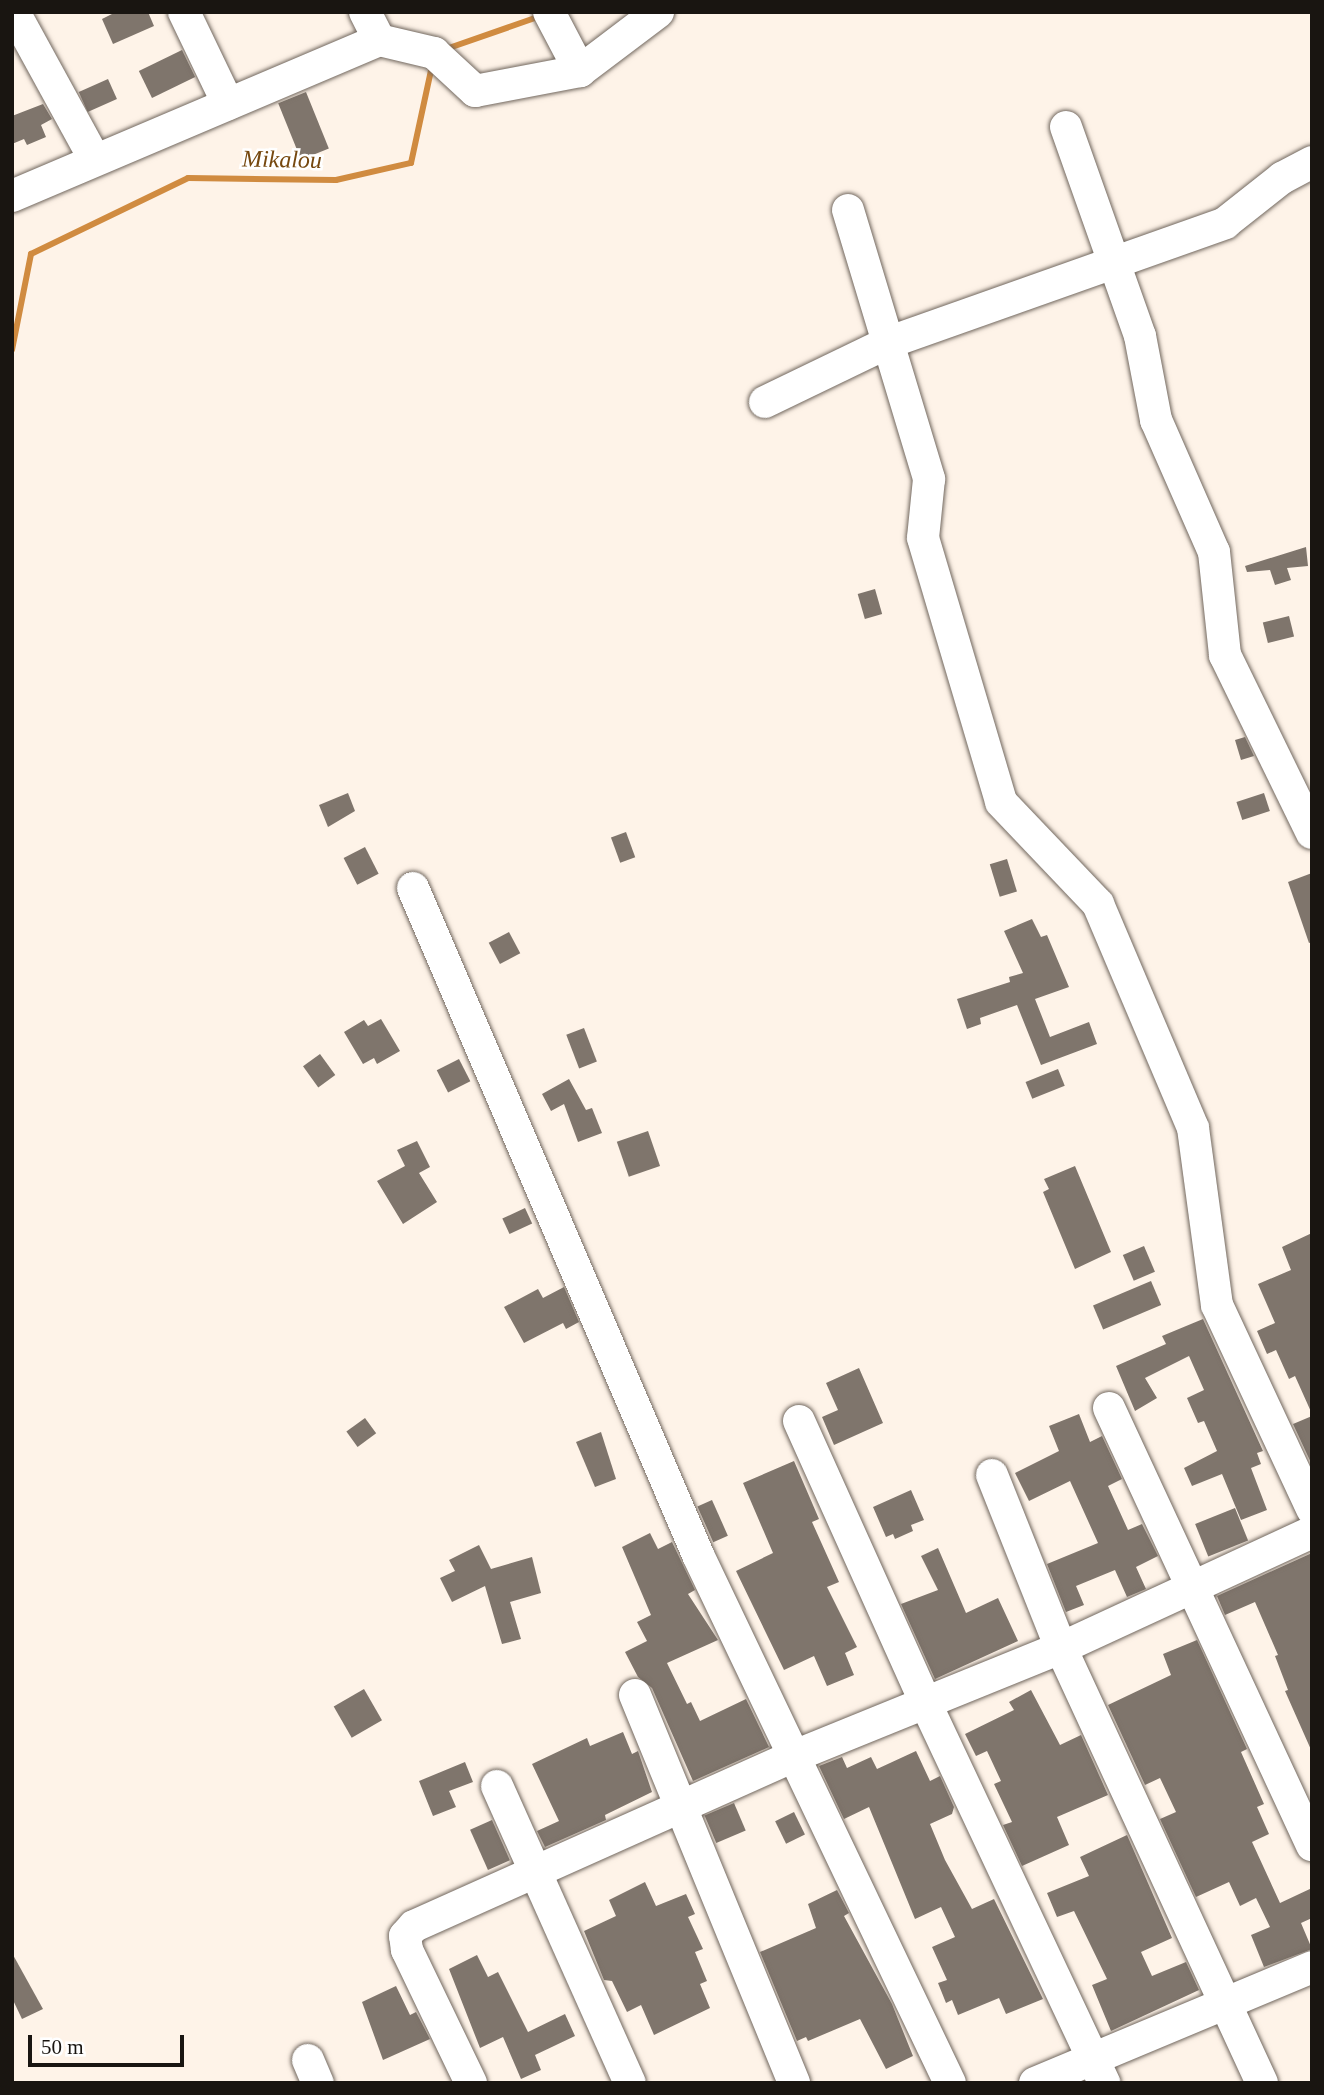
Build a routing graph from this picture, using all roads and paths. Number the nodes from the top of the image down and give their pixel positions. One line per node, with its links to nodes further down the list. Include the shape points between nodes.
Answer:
1 (14, 12): 10 (street)
2 (184, 12): 8 (street)
3 (365, 12): 6 (street)
4 (550, 12): 7 (street)
5 (659, 12): 7 (street)
6 (379, 40): 7 (street, via 434,53 474,91); 8 (street)
7 (580, 71)
8 (228, 104): 10 (street)
9 (1066, 127): 14 (street)
10 (94, 158): 12 (street)
11 (1312, 162): 14 (street, via 1282,178 1225,223)
12 (12, 196)
13 (848, 209): 15 (street)
14 (1112, 260): 15 (street); 17 (street, via 1140,335 1156,420 1214,552 1226,655)
15 (887, 344): 16 (street); 22 (street, via 929,479 923,538 1001,802 1098,904 1193,1128 1217,1305)
16 (765, 401)
17 (1312, 832)
18 (412, 888): 28 (street, via 698,1555)
19 (1109, 1408): 24 (street)
20 (799, 1421): 27 (street)
21 (992, 1475): 25 (street)
22 (1312, 1508)
23 (1312, 1532): 24 (street)
24 (1189, 1586): 25 (street); 31 (street)
25 (1061, 1648): 27 (street); 34 (street)
26 (635, 1695): 30 (street)
27 (926, 1704): 28 (street); 35 (street)
28 (792, 1757): 30 (street); 39 (street)
29 (497, 1786): 32 (street)
30 (680, 1808): 32 (street); 38 (street)
31 (1312, 1845)
32 (538, 1874): 36 (street, via 414,1926 405,1936 407,1950); 37 (street)
33 (1312, 1967): 34 (street)
34 (1225, 2003): 35 (street); 41 (street)
35 (1098, 2070): 40 (street)
36 (471, 2083)
37 (631, 2083)
38 (794, 2083)
39 (950, 2083)
40 (1035, 2083)
41 (1262, 2083)

